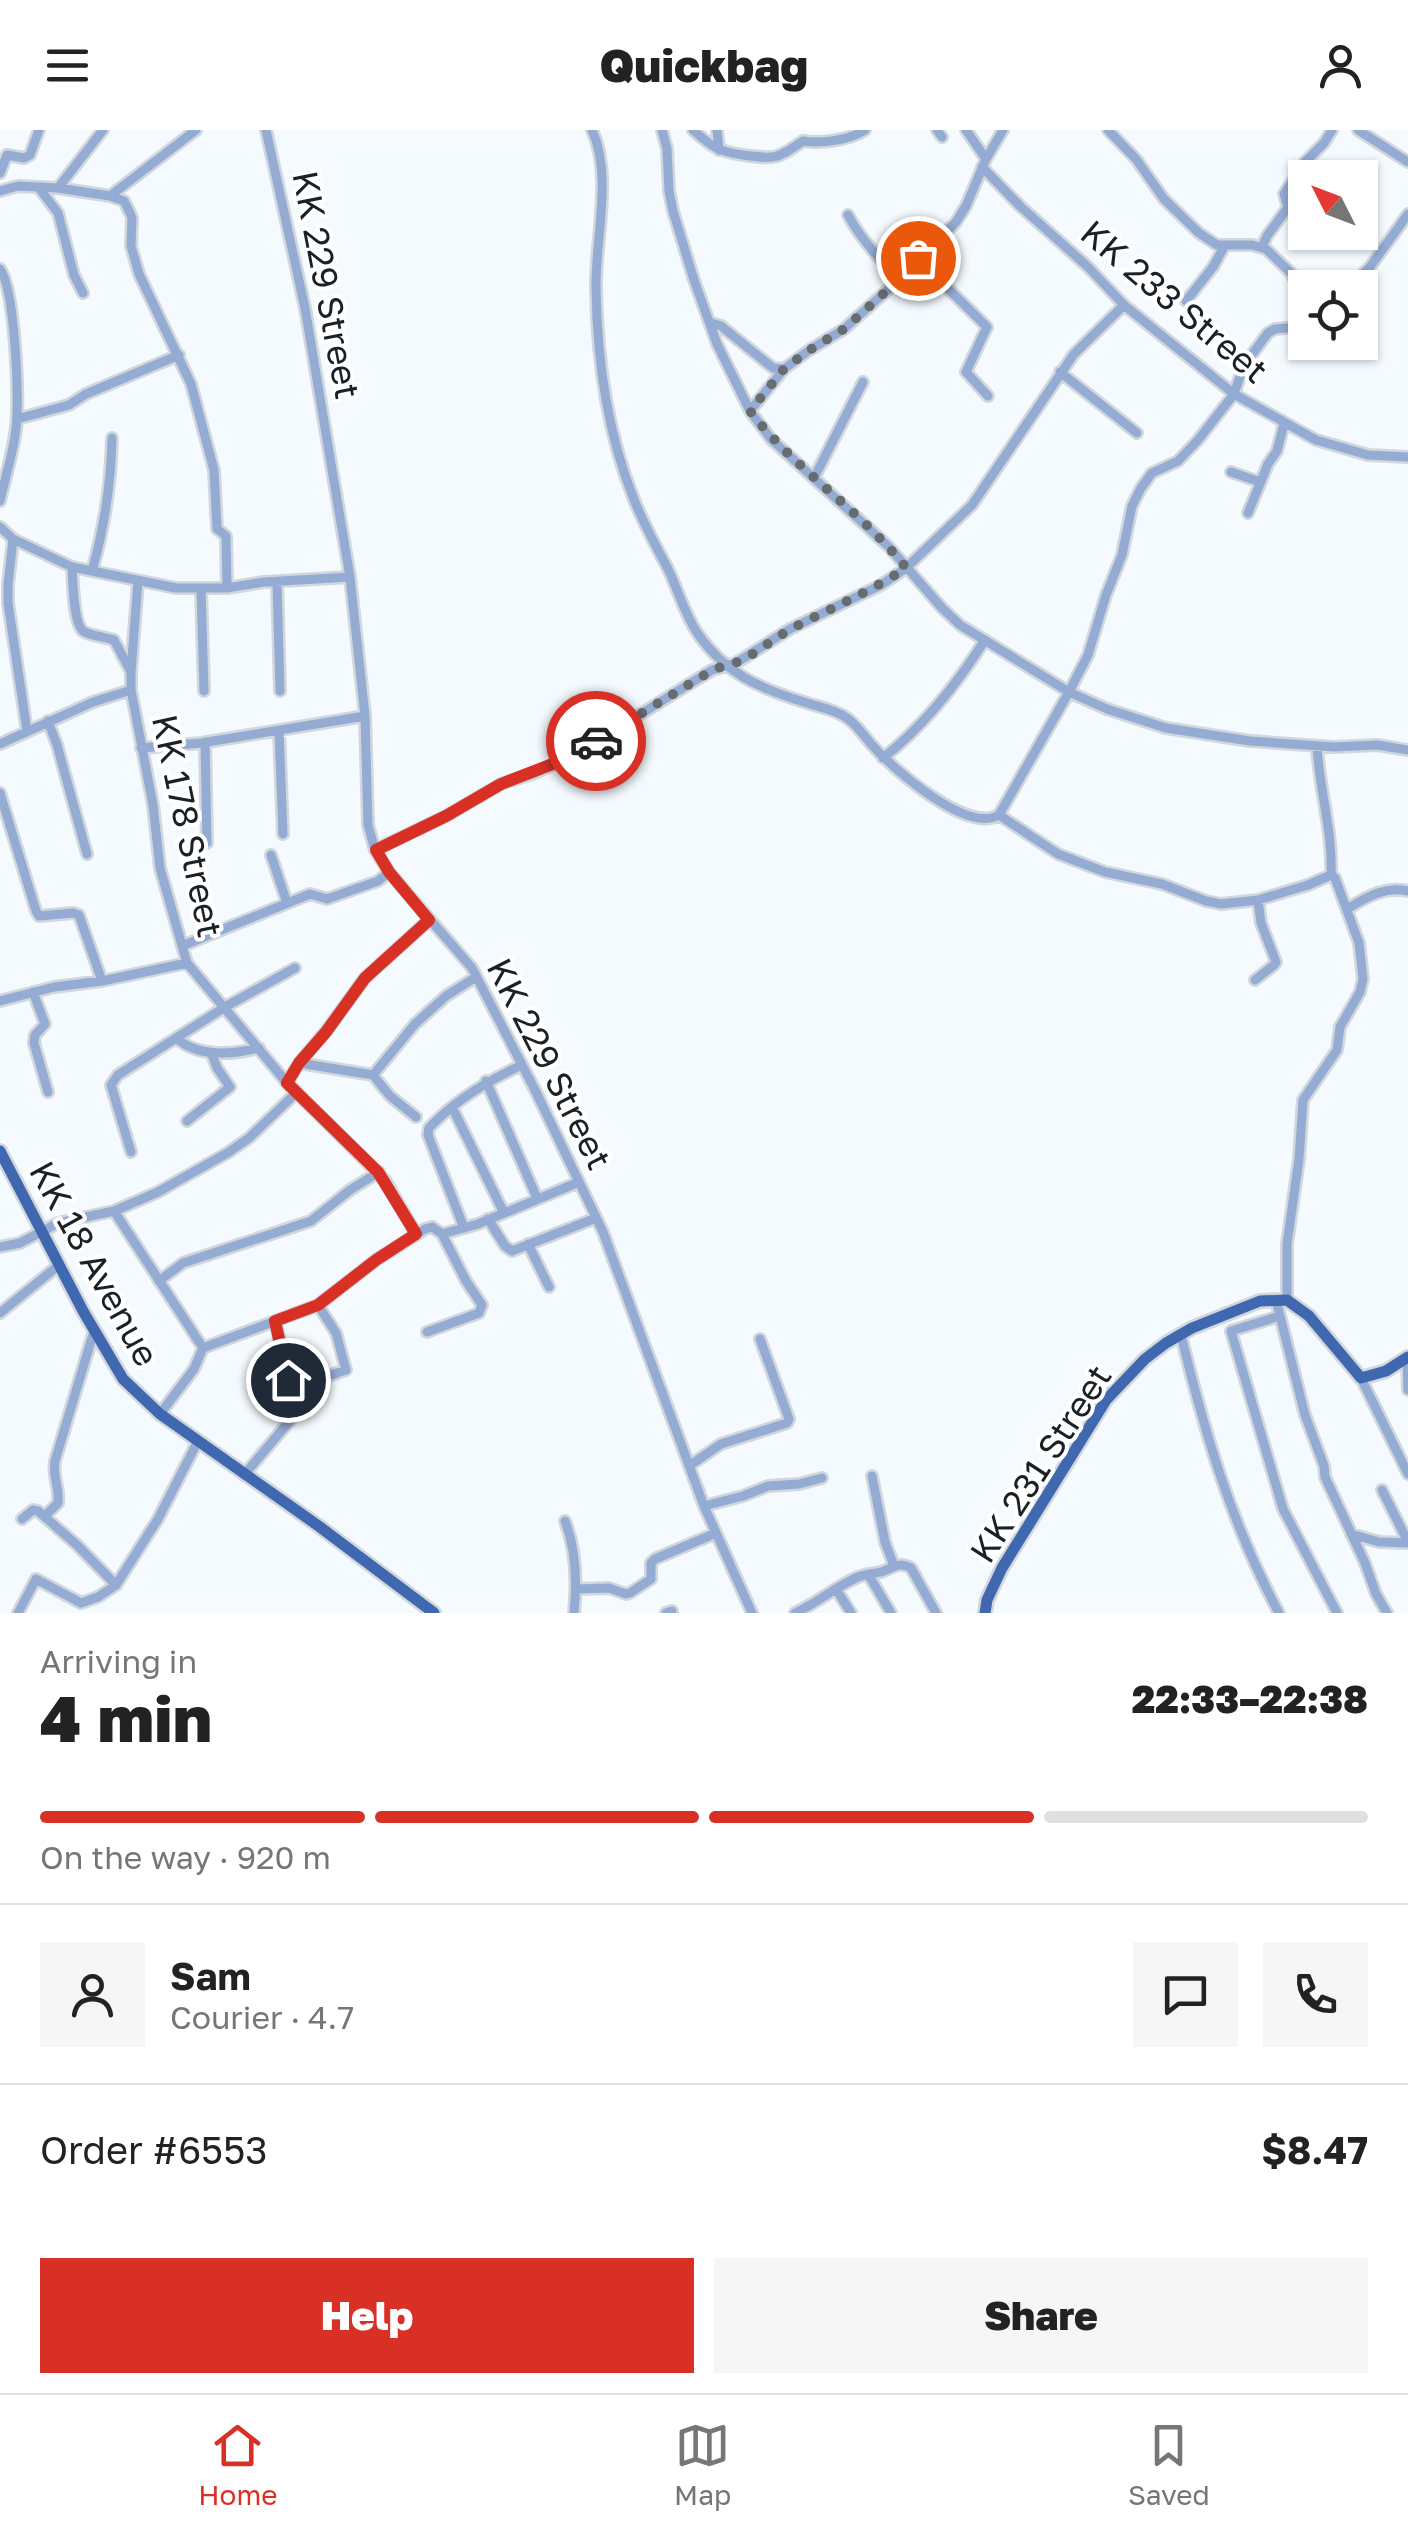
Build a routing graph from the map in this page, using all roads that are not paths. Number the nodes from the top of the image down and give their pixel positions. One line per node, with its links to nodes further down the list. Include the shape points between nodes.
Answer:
1 (39, 130): 18 (street, via 30,155 7,155)
2 (102, 130): 20 (street)
3 (196, 130): 22 (street)
4 (266, 130): 61 (street, KK 229 Street, via 305,308)
5 (592, 130): 67 (street, via 601,182 600,355 618,452 684,612)
6 (662, 130): 37 (street, via 673,210)
7 (693, 130): 15 (street)
8 (717, 130): 15 (street)
9 (866, 130): 15 (street, via 803,141 771,159)
10 (966, 130): 17 (street, KK 233 Street)
11 (1003, 130): 17 (street)
12 (1108, 130): 27 (street, via 1164,199 1208,240)
13 (1332, 130): 28 (street, via 1284,194 1288,207)
14 (1358, 130): 16 (street)
15 (719, 150)
16 (1408, 162)
17 (984, 163): 29 (street, via 956,222); 36 (street, KK 233 Street)
18 (0, 172)
19 (38, 188): 20 (street); 21 (street); 34 (street, via 58,213)
20 (58, 188): 22 (street)
21 (0, 192)
22 (110, 196): 39 (street, via 124,201 130,213 140,274)
23 (1408, 214): 25 (street)
24 (848, 215): 33 (street)
25 (1397, 230): 26 (street); 32 (street)
26 (1408, 236)
27 (1225, 244): 28 (street); 35 (street)
28 (1262, 247): 31 (street)
29 (918, 260): 33 (street); 44 (street, via 988,326 966,372)
30 (0, 269): 46 (street, via 11,297)
31 (1289, 270)
32 (1366, 270)
33 (901, 278): 40 (street, via 844,329)
34 (83, 293)
35 (1186, 301)
36 (1124, 305): 41 (street); 43 (street, KK 233 Street)
37 (711, 323): 40 (street, via 772,368); 45 (street)
38 (1288, 329): 43 (street, via 1264,337)
39 (180, 355): 46 (street, via 69,405); 65 (street, via 214,470)
40 (784, 369): 45 (street)
41 (1060, 372): 48 (street); 59 (street, via 972,505)
42 (862, 382): 52 (street)
43 (1234, 394): 47 (street, KK 233 Street); 72 (street, via 1187,452 1140,488 1095,636)
44 (988, 396)
45 (750, 411): 52 (street)
46 (17, 419): 54 (street)
47 (1284, 424): 50 (street, KK 233 Street, via 1338,448); 53 (street)
48 (1137, 433)
49 (112, 438): 60 (street, via 111,487)
50 (1408, 457)
51 (1231, 472): 53 (street)
52 (814, 478): 59 (street)
53 (1260, 482): 55 (street)
54 (0, 502)
55 (1248, 514)
56 (0, 527): 57 (street)
57 (13, 538): 58 (street); 75 (street, via 8,603)
58 (72, 567): 60 (street); 68 (street, KK 178 Street, via 80,628 114,640)
59 (906, 568): 66 (street, via 950,617); 67 (street)
60 (92, 570): 62 (street)
61 (350, 577): 63 (street); 73 (street, KK 229 Street)
62 (138, 581): 64 (street); 68 (street)
63 (277, 582): 65 (street); 71 (street)
64 (201, 588): 65 (street); 70 (street)
65 (227, 588)
66 (985, 640): 72 (street); 82 (street, via 914,732)
67 (726, 667): 82 (street, via 845,716); 87 (street, via 576,754 501,784)
68 (130, 672): 69 (street, KK 178 Street)
69 (131, 690): 74 (street); 80 (street, KK 178 Street)
70 (204, 691)
71 (280, 691)
72 (1070, 692): 79 (street, via 1166,728); 84 (street)
73 (365, 716): 76 (street); 87 (street, KK 229 Street, via 368,825)
74 (48, 721): 75 (street); 88 (street)
75 (26, 731): 78 (street)
76 (279, 732): 77 (street); 85 (street)
77 (205, 742): 80 (street); 86 (street)
78 (0, 744)
79 (1318, 746): 81 (street); 91 (street)
80 (142, 748): 97 (street, KK 178 Street, via 160,868)
81 (1408, 750)
82 (883, 758): 84 (street, via 922,792 959,811 988,820)
83 (0, 793): 102 (street, via 36,912 79,915)
84 (998, 814): 93 (street, via 1053,852 1104,872 1206,902)
85 (283, 834)
86 (207, 843)
87 (376, 850): 90 (street, KK 229 Street)
88 (87, 854)
89 (270, 855): 94 (street)
90 (389, 872): 94 (street, via 326,898 310,894); 96 (street, KK 229 Street)
91 (1330, 874): 93 (street); 95 (street)
92 (1408, 891): 95 (street, via 1384,890)
93 (1258, 900): 101 (street, via 1276,962)
94 (288, 903): 97 (street)
95 (1347, 909): 139 (street, via 1363,980 1340,1027 1337,1050 1303,1100)
96 (429, 920): 100 (street, KK 229 Street); 111 (street, via 365,978)
97 (182, 946): 98 (street, KK 178 Street)
98 (187, 962): 102 (street); 105 (street, KK 178 Street)
99 (295, 968): 105 (street)
100 (476, 977): 112 (street, KK 229 Street); 113 (street, via 415,1024)
101 (1255, 980)
102 (102, 981): 103 (street)
103 (33, 992): 104 (street); 106 (street)
104 (0, 1001)
105 (224, 1007): 108 (street); 109 (street, KK 178 Street)
106 (45, 1026): 107 (street); 116 (street, via 34,1042)
107 (56, 1033)
108 (176, 1038): 110 (street); 122 (street, via 113,1080)
109 (259, 1048): 110 (street); 115 (street, KK 178 Street)
110 (211, 1052): 120 (street, via 230,1087)
111 (299, 1063): 113 (street); 115 (street)
112 (522, 1065): 114 (street); 124 (street, KK 229 Street)
113 (373, 1075): 119 (street)
114 (486, 1082): 118 (street); 125 (street)
115 (287, 1083): 117 (street, KK 178 Street)
116 (48, 1092)
117 (297, 1092): 123 (street, KK 178 Street); 126 (street, via 229,1152)
118 (452, 1107): 127 (street); 130 (street, via 428,1132)
119 (416, 1118)
120 (187, 1121)
121 (0, 1152): 131 (main road, KK 18 Avenue)
122 (130, 1152)
123 (378, 1172): 132 (street, KK 178 Street); 137 (street, via 311,1221 184,1262)
124 (579, 1182): 125 (street); 128 (street, KK 229 Street)
125 (537, 1198): 127 (street)
126 (114, 1211): 131 (street); 137 (street)
127 (504, 1212): 129 (street)
128 (596, 1218): 134 (street); 155 (street, KK 229 Street)
129 (488, 1219): 130 (street); 134 (street, via 508,1249)
130 (464, 1228): 133 (street)
131 (42, 1232): 135 (street); 136 (main road, KK 18 Avenue)
132 (416, 1234): 133 (street, via 432,1227); 140 (street)
133 (442, 1234): 145 (street, via 482,1308)
134 (528, 1244): 138 (street)
135 (0, 1247)
136 (59, 1264): 141 (street); 144 (main road, KK 18 Avenue)
137 (158, 1282): 148 (street)
138 (549, 1288)
139 (1281, 1300): 142 (street); 146 (main road, KK 231 Street, via 1260,1301); 150 (main road, via 1309,1316)
140 (318, 1305): 143 (street); 151 (street, via 336,1334 346,1370)
141 (0, 1313)
142 (1280, 1316): 166 (street, via 1325,1477); 185 (street, via 1232,1331 1283,1510)
143 (275, 1321): 148 (street); 151 (street)
144 (94, 1331): 153 (main road, KK 18 Avenue, via 122,1379); 162 (street, via 56,1455 59,1499)
145 (427, 1332)
146 (1181, 1335): 183 (main road, KK 231 Street, via 1145,1359 1106,1400 1002,1568); 184 (street, via 1230,1507)
147 (760, 1339): 155 (street, via 787,1423 721,1444)
148 (203, 1348): 153 (street)
149 (1407, 1357): 150 (main road, via 1386,1372); 152 (street)
150 (1360, 1378): 156 (street)
151 (288, 1380): 157 (street, via 292,1420)
152 (1408, 1390)
153 (160, 1414): 154 (main road, KK 18 Avenue)
154 (198, 1441): 157 (main road, KK 18 Avenue); 170 (street)
155 (689, 1466): 161 (street, KK 229 Street)
156 (1408, 1474)
157 (244, 1475): 176 (main road, KK 18 Avenue)
158 (872, 1476): 168 (street)
159 (822, 1478): 161 (street)
160 (1382, 1490): 167 (street)
161 (704, 1506): 165 (street, KK 229 Street)
162 (44, 1516): 163 (street, via 33,1510); 170 (street)
163 (22, 1520)
164 (565, 1520): 171 (street)
165 (716, 1533): 171 (street, via 652,1562 650,1580 630,1594); 178 (street, KK 229 Street)
166 (1351, 1534): 167 (street); 186 (street)
167 (1408, 1543)
168 (894, 1566): 169 (street); 182 (street, via 910,1568)
169 (868, 1574): 172 (street); 181 (street)
170 (116, 1585): 173 (street)
171 (576, 1589): 177 (street)
172 (836, 1589): 179 (street); 180 (street)
173 (81, 1602): 174 (street, via 38,1579); 175 (street)
174 (18, 1613)
175 (76, 1613)
176 (434, 1613)
177 (574, 1613)
178 (752, 1613)
179 (794, 1613)
180 (851, 1613)
181 (890, 1613)
182 (936, 1613)
183 (985, 1613)
184 (1278, 1613)
185 (1337, 1613)
186 (1387, 1613)

